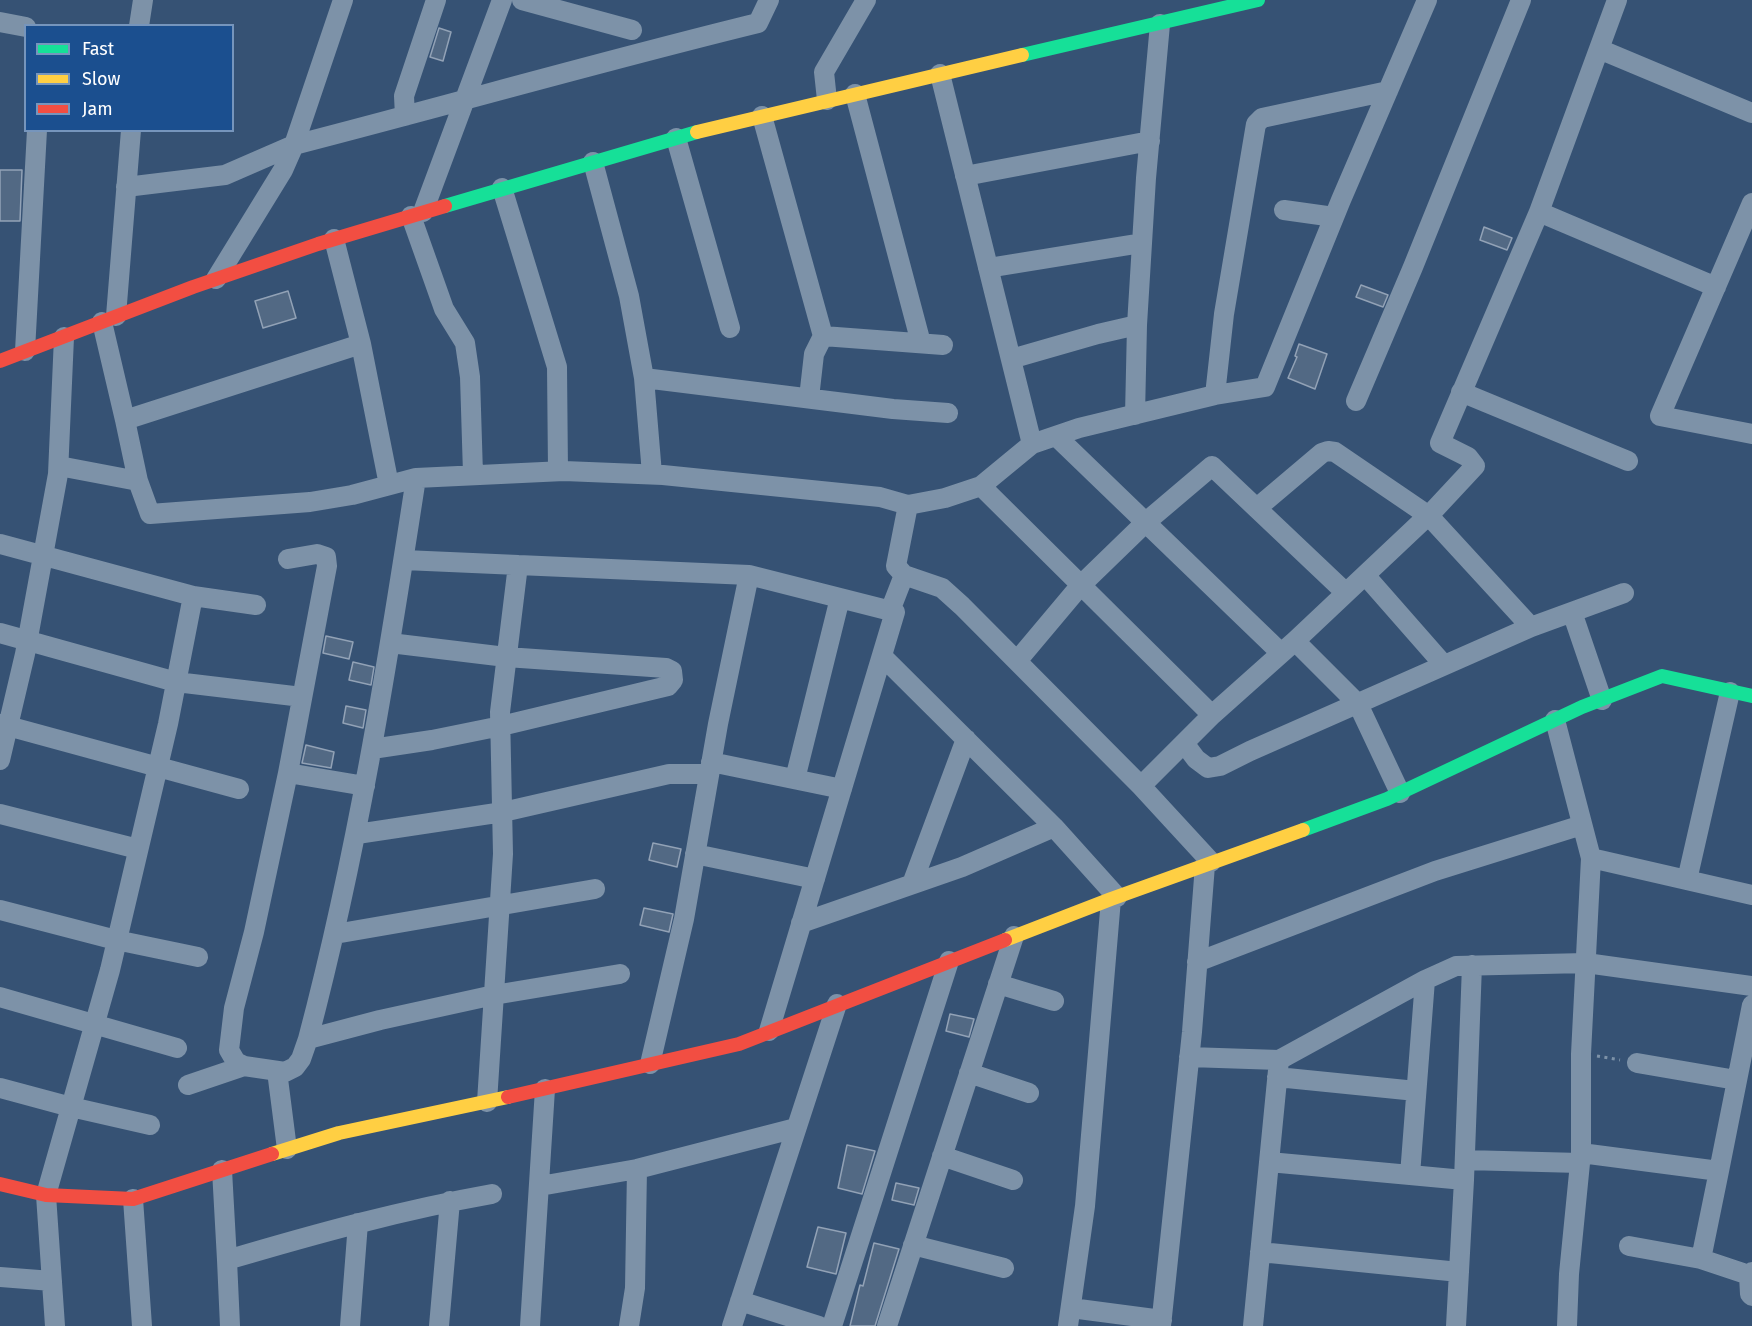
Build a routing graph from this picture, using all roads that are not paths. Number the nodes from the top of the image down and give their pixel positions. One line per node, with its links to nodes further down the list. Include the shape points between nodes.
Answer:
1 (143, 0): 13 (street)
2 (343, 0): 30 (street)
3 (436, 0): 24 (street, via 404,96)
4 (501, 0): 22 (street)
5 (522, 0): 16 (street)
6 (769, 0): 22 (street, via 758,23)
7 (866, 0): 21 (street, via 824,72)
8 (1257, 0): 14 (street)
9 (1427, 0): 19 (street)
10 (1521, 0): 60 (street)
11 (1617, 0): 17 (street)
12 (0, 22): 15 (street)
13 (139, 24)
14 (1160, 24): 18 (street); 29 (street)
15 (24, 27)
16 (632, 30)
17 (1599, 49): 23 (street); 37 (street)
18 (940, 74): 20 (street); 32 (street)
19 (1388, 91): 39 (street); 58 (street, via 1262,118 1256,124 1224,314)
20 (855, 94): 21 (street); 50 (street)
21 (827, 100): 25 (street)
22 (464, 101): 24 (street); 38 (street)
23 (1752, 113)
24 (405, 116): 30 (street)
25 (762, 116): 28 (street); 49 (street)
26 (37, 132): 53 (street)
27 (130, 132): 33 (street)
28 (676, 138): 31 (street); 47 (street)
29 (1150, 141): 32 (street); 41 (street)
30 (294, 145): 33 (street, via 225,175); 43 (street, via 284,170)
31 (593, 162): 34 (street); 56 (street, via 629,296)
32 (965, 176): 42 (street)
33 (126, 187): 45 (street)
34 (502, 188): 38 (street); 69 (street, via 557,367)
35 (1752, 203): 44 (street)
36 (1284, 210): 39 (street)
37 (1539, 212): 44 (street); 57 (street)
38 (417, 214): 40 (street); 70 (street, via 444,309 465,343)
39 (1334, 217): 58 (street, via 1265,387)
40 (334, 239): 43 (street); 51 (street)
41 (1142, 243): 42 (street); 46 (street)
42 (988, 268): 54 (street)
43 (216, 279): 45 (street)
44 (1716, 287): 64 (street, via 1660,416)
45 (109, 319): 48 (street); 63 (street)
46 (1137, 325): 54 (street); 62 (street)
47 (730, 328)
48 (64, 336): 53 (street); 68 (street)
49 (823, 336): 50 (street); 59 (street, via 814,354)
50 (921, 343): 52 (street)
51 (361, 344): 63 (street); 74 (street)
52 (943, 345)
53 (26, 351): 55 (street)
54 (1011, 359): 66 (street)
55 (0, 361)
56 (644, 378): 59 (street); 71 (street)
57 (1461, 393): 67 (street); 78 (street, via 1440,443 1475,466)
58 (1215, 395): 62 (street)
59 (809, 398): 61 (street)
60 (1356, 401)
61 (948, 413)
62 (1135, 415): 65 (street)
63 (125, 420): 73 (street)
64 (1752, 434)
65 (1056, 436): 66 (street); 79 (street)
66 (1032, 444): 75 (street)
67 (1628, 461)
68 (59, 466): 73 (street); 81 (street)
69 (558, 471): 70 (street); 71 (street)
70 (473, 474): 72 (street)
71 (652, 474): 76 (street, via 880,498)
72 (416, 478): 74 (street); 83 (street)
73 (138, 481): 74 (street, via 150,514 310,501)
74 (389, 485)
75 (981, 486): 76 (street); 88 (street)
76 (908, 505): 86 (street, via 896,566)
77 (1257, 508): 78 (street, via 1328,451 1342,456); 79 (street, via 1212,466); 89 (street)
78 (1428, 516): 87 (street); 96 (street)
79 (1146, 522): 88 (street); 100 (street)
80 (0, 544): 81 (street)
81 (43, 555): 91 (street); 98 (street)
82 (288, 560): 108 (street, via 326,556)
83 (404, 560): 84 (street); 99 (street)
84 (518, 565): 85 (street); 102 (street)
85 (749, 575): 92 (street); 120 (street)
86 (904, 575): 94 (street); 103 (street, via 942,588)
87 (1365, 575): 89 (street); 104 (street)
88 (1080, 585): 103 (street); 111 (street)
89 (1346, 592): 100 (street)
90 (1623, 593): 95 (street)
91 (193, 596): 93 (street); 105 (street)
92 (840, 598): 94 (street); 122 (street)
93 (256, 605)
94 (890, 611): 101 (street, via 895,612)
95 (1572, 612): 96 (street); 109 (street)
96 (1531, 627): 104 (street)
97 (0, 633): 98 (street)
98 (27, 640): 105 (street); 113 (street)
99 (390, 643): 102 (street); 117 (street)
100 (1288, 647): 110 (street); 111 (street)
101 (882, 656): 115 (street); 126 (street)
102 (506, 657): 114 (street); 114 (street, via 666,668 674,680 668,686)
103 (1017, 661): 124 (street)
104 (1444, 665): 110 (street)
105 (176, 682): 108 (street); 119 (street)
106 (1730, 692): 107 (street); 109 (street, via 1662,676); 138 (street)
107 (1752, 696)
108 (302, 697): 121 (street)
109 (1602, 700): 112 (street)
110 (1358, 704): 116 (street, via 1220,766 1208,768); 127 (street)
111 (1212, 715): 116 (street)
112 (1555, 720): 127 (street); 130 (street)
113 (4, 725): 118 (street); 119 (street)
114 (501, 726): 117 (street); 128 (street)
115 (966, 739): 131 (street); 139 (street)
116 (1184, 743): 124 (street)
117 (372, 748): 123 (street)
118 (0, 759)
119 (158, 767): 125 (street); 133 (street)
120 (710, 768): 122 (street); 128 (street); 134 (street)
121 (288, 773): 123 (street); 170 (street, via 234,1008 229,1050 236,1062)
122 (795, 780): 126 (street)
123 (365, 786): 132 (street)
124 (1141, 786): 136 (street)
125 (239, 789)
126 (842, 789): 137 (street)
127 (1400, 793): 136 (street)
128 (503, 812): 132 (street); 143 (street)
129 (0, 813): 133 (street)
130 (1582, 825): 135 (street); 151 (street, via 1435,871)
131 (1054, 827): 139 (street); 142 (street)
132 (357, 834): 146 (street)
133 (138, 849): 148 (street)
134 (695, 854): 137 (street); 169 (street)
135 (1591, 858): 138 (street); 152 (street)
136 (1208, 864): 142 (street); 151 (street)
137 (815, 879): 145 (street)
138 (1688, 880): 141 (street)
139 (912, 884): 145 (street)
140 (596, 889): 143 (street)
141 (1752, 895)
142 (1114, 898): 147 (street); 214 (street, via 1085,1206)
143 (500, 906): 146 (street); 158 (street)
144 (0, 910): 148 (street)
145 (801, 923): 164 (street)
146 (335, 934): 165 (street)
147 (1014, 936): 150 (street); 156 (street)
148 (117, 940): 149 (street); 163 (street)
149 (198, 957)
150 (949, 961): 161 (street); 225 (street)
151 (1197, 962): 167 (street)
152 (1586, 963): 153 (street); 157 (street); 186 (street)
153 (1472, 965): 155 (street, via 1456,966); 187 (street)
154 (620, 974): 158 (street)
155 (1425, 980): 171 (street); 178 (street)
156 (998, 984): 160 (street); 173 (street)
157 (1752, 986)
158 (494, 995): 165 (street); 180 (street)
159 (0, 997): 163 (street)
160 (1054, 1001)
161 (837, 1004): 164 (street); 183 (street)
162 (1752, 1005): 174 (street)
163 (94, 1024): 166 (street); 181 (street)
164 (769, 1031): 169 (street, via 739,1044)
165 (308, 1039): 172 (street, via 295,1067)
166 (177, 1048)
167 (1189, 1058): 171 (street); 215 (street)
168 (1636, 1063): 174 (street)
169 (650, 1064): 177 (street)
170 (244, 1066): 172 (street); 175 (street)
171 (1278, 1068): 178 (street); 188 (street)
172 (277, 1071): 184 (street)
173 (969, 1073): 179 (street); 185 (street)
174 (1736, 1080): 191 (street)
175 (188, 1086)
176 (0, 1088): 181 (street)
177 (545, 1089): 180 (street); 196 (street)
178 (1416, 1091): 192 (street)
179 (1029, 1093)
180 (487, 1102): 184 (street, via 339,1133)
181 (71, 1107): 182 (street); 198 (street)
182 (150, 1125)
183 (796, 1128): 189 (street); 213 (street)
184 (287, 1149): 190 (street)
185 (942, 1156): 193 (street); 202 (street)
186 (1580, 1158): 187 (street); 191 (street); 229 (street)
187 (1465, 1160): 194 (street)
188 (1269, 1162): 192 (street); 204 (street)
189 (637, 1169): 196 (street); 222 (street, via 636,1288)
190 (222, 1170): 199 (street); 206 (street)
191 (1719, 1171): 205 (street)
192 (1410, 1175): 194 (street)
193 (1013, 1180)
194 (1464, 1180): 208 (street)
195 (0, 1184): 198 (street)
196 (540, 1186): 221 (street)
197 (492, 1194): 200 (street)
198 (46, 1195): 199 (street); 211 (street)
199 (133, 1198): 217 (street)
200 (450, 1201): 201 (street); 220 (street)
201 (358, 1223): 206 (street); 219 (street)
202 (913, 1245): 207 (street); 226 (street)
203 (1629, 1246): 205 (street)
204 (1260, 1252): 208 (street); 227 (street)
205 (1701, 1259): 209 (street)
206 (227, 1260): 218 (street)
207 (1004, 1268)
208 (1459, 1272): 228 (street)
209 (1751, 1273): 212 (street)
210 (0, 1277): 211 (street)
211 (52, 1281): 216 (street)
212 (1752, 1296)
213 (740, 1301): 223 (street); 224 (street)
214 (1070, 1317): 215 (street)
215 (1161, 1323)
216 (55, 1326)
217 (142, 1326)
218 (230, 1326)
219 (350, 1326)
220 (439, 1326)
221 (530, 1326)
222 (629, 1326)
223 (732, 1326)
224 (819, 1326)
225 (832, 1326)
226 (887, 1326)
227 (1253, 1326)
228 (1456, 1326)
229 (1567, 1326)

